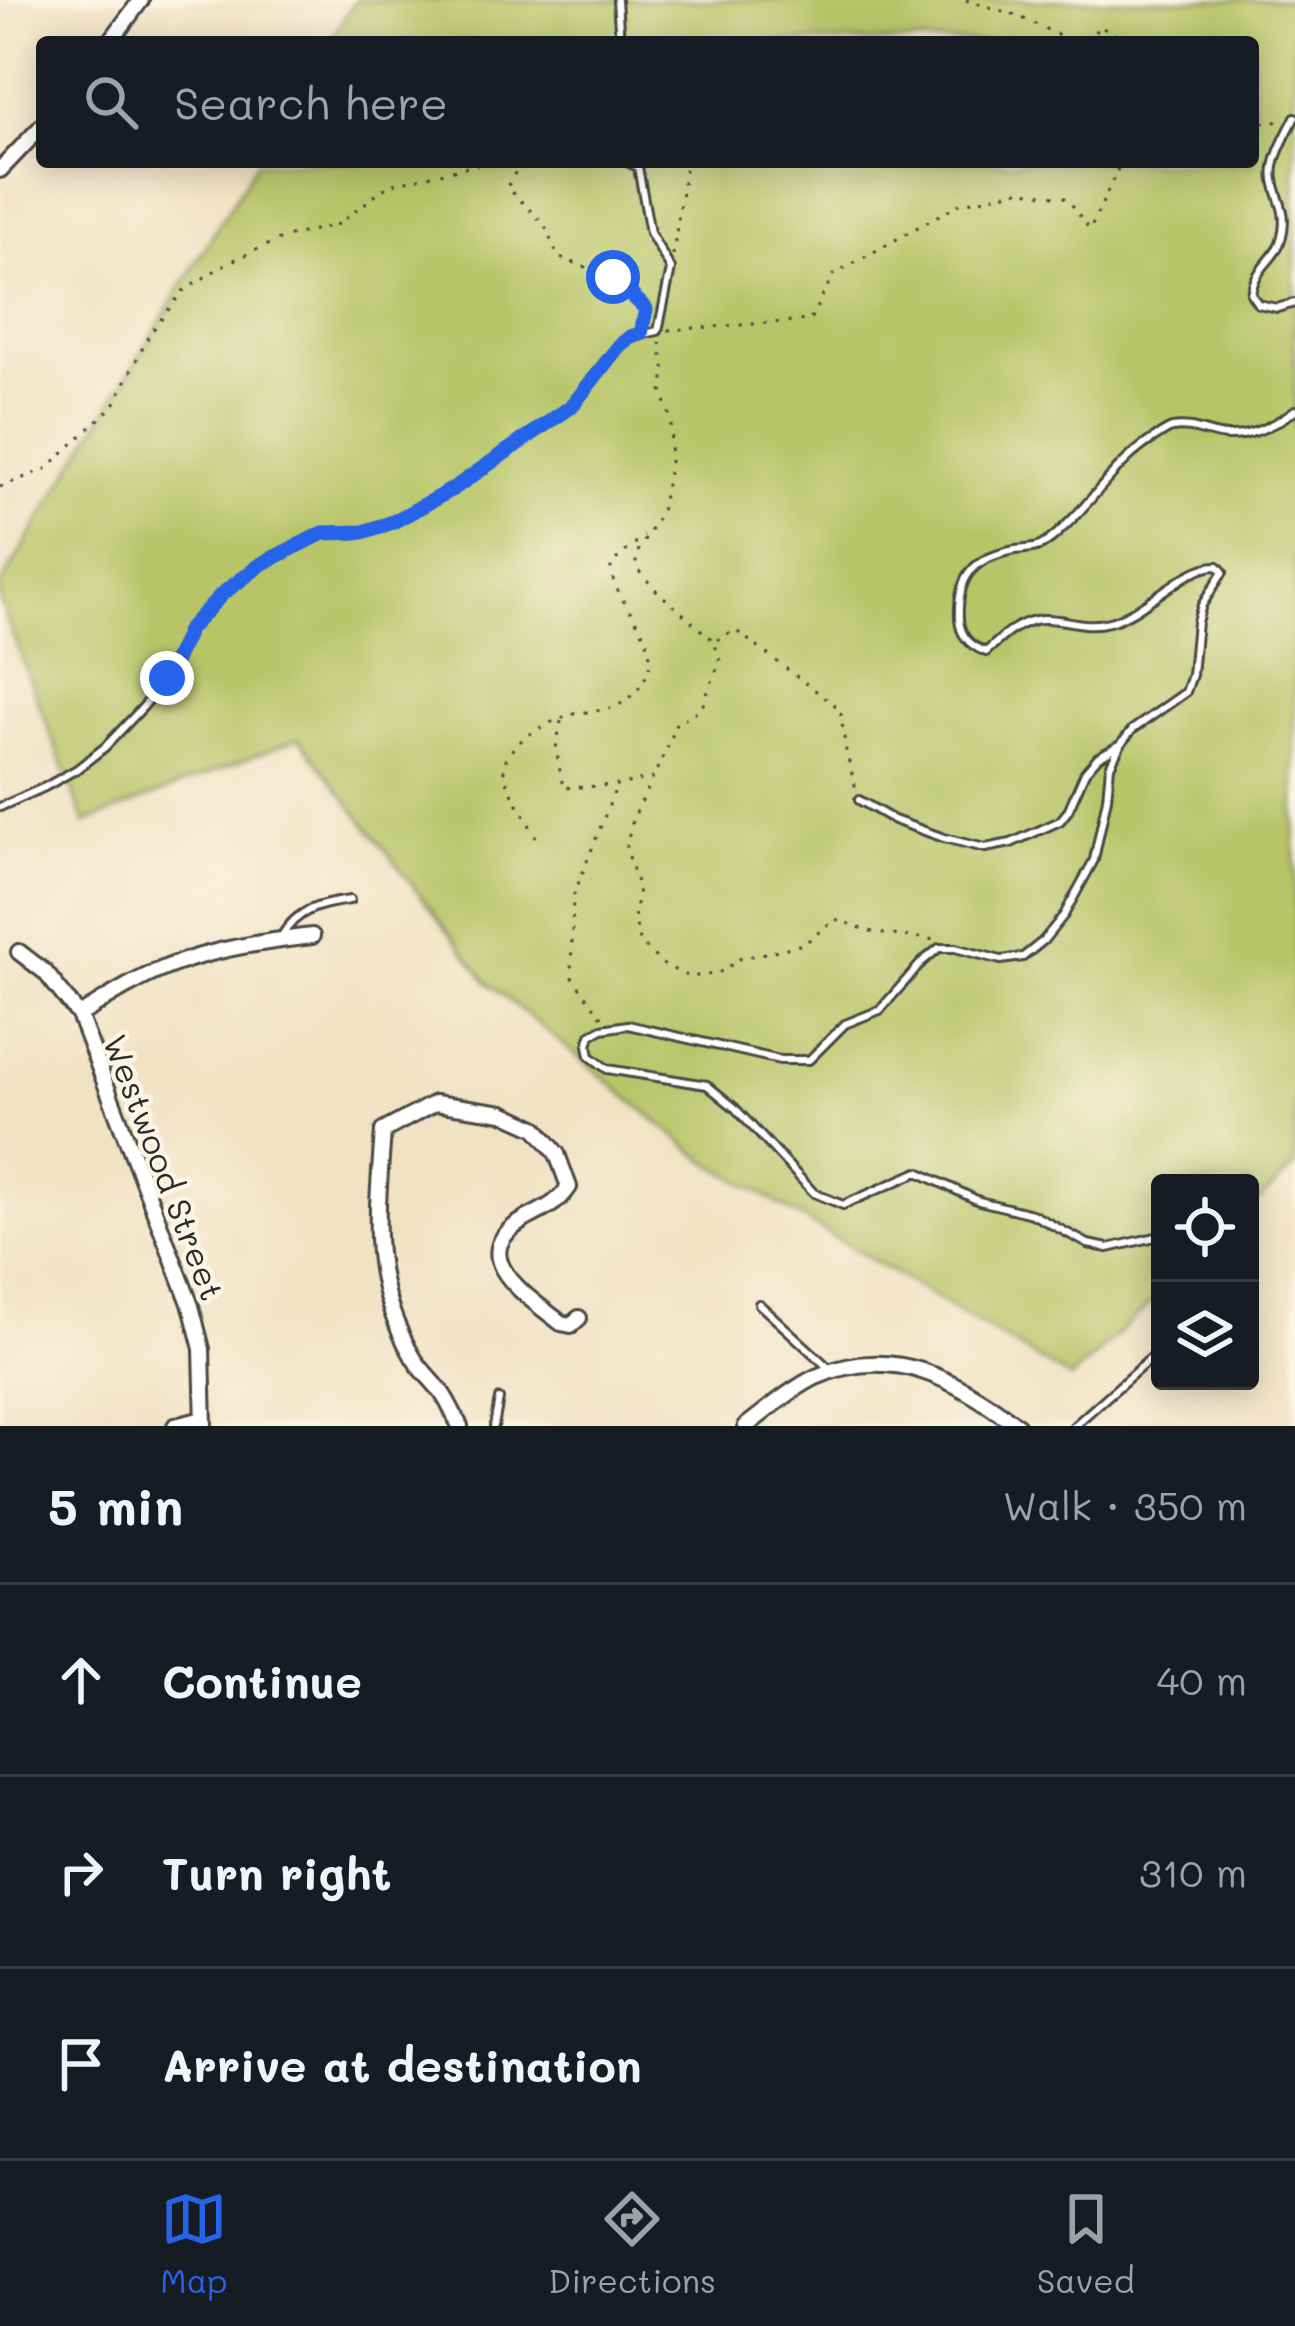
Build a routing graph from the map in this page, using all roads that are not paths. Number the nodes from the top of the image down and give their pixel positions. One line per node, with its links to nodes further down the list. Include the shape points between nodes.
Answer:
1 (141, 0): 3 (street)
2 (617, 0): 4 (lane)
3 (114, 36)
4 (620, 36)
5 (1294, 120): 9 (lane, via 1274,166 1284,229 1251,294 1277,308)
6 (36, 132): 8 (street)
7 (638, 168): 13 (lane, via 650,233 671,269 658,331 630,337 572,406 453,489 393,522 323,533 263,563 189,629 167,678 105,746)
8 (0, 170)
9 (1295, 303)
10 (1295, 410): 11 (lane, via 1272,426 1226,436 1171,428 1135,449 1040,547 994,556 963,579 959,628 986,652 1022,624 1111,622 1200,568 1218,566 1223,572 1197,622 1186,692)
11 (1121, 744): 12 (lane, via 1085,772 1060,821 1010,843 985,848 944,838); 19 (lane, via 1094,860 1064,915 1023,957 939,948 880,1010 845,1024 808,1060 628,1025 602,1029 588,1045 607,1069 707,1085 814,1192 843,1205 918,1172 1088,1244)
12 (859, 800)
13 (0, 807)
14 (350, 900): 16 (lane, via 306,910)
15 (312, 936): 16 (street)
16 (279, 940): 18 (street, via 140,979)
17 (19, 952): 18 (street, Westwood Street)
18 (79, 1015): 25 (street, Westwood Street, via 191,1306 202,1349)
19 (1151, 1239)
20 (759, 1304): 23 (lane)
21 (579, 1318): 27 (street, via 561,1323 498,1264 509,1231 569,1187 536,1128 503,1113 435,1103 383,1131 376,1248 382,1284 410,1352)
22 (1151, 1358): 31 (lane)
23 (834, 1372): 29 (street); 30 (street, via 915,1368 953,1382)
24 (499, 1399): 28 (lane)
25 (203, 1422): 26 (street)
26 (176, 1426)
27 (460, 1426)
28 (494, 1426)
29 (746, 1426)
30 (1018, 1426)
31 (1074, 1426)

